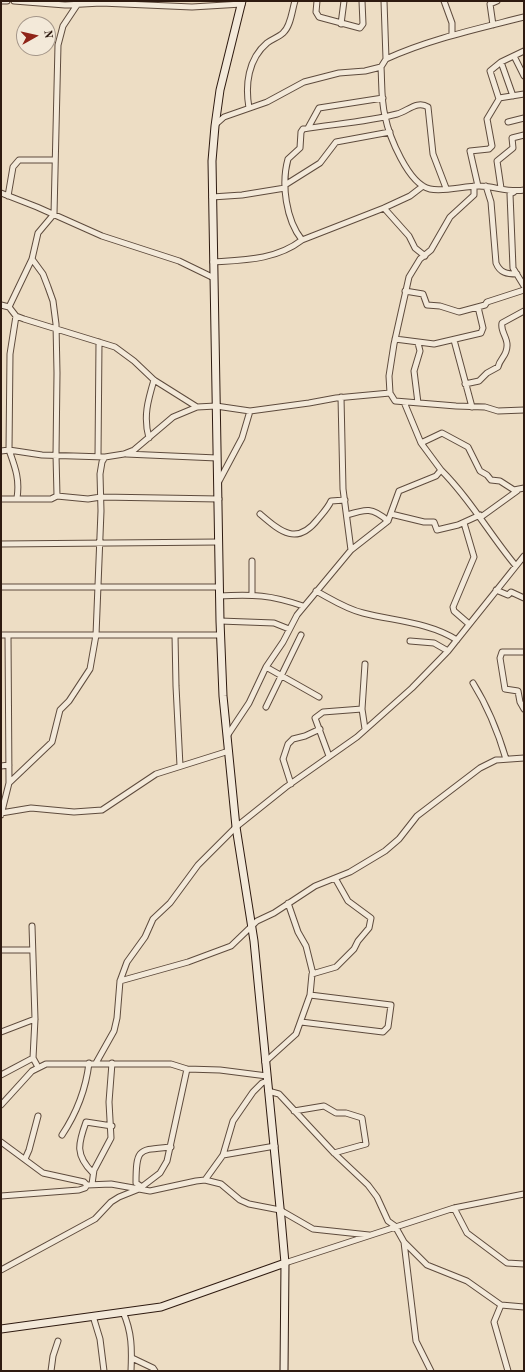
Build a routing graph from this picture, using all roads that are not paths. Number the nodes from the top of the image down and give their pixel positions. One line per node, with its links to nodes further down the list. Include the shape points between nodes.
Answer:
1 (1, 1): 2 (street)
2 (7, 1)
3 (14, 1): 4 (street)
4 (23, 1): 16 (street)
5 (193, 1): 17 (street)
6 (295, 1): 32 (street, via 287,27 283,33 262,48 249,71)
7 (317, 1): 19 (street, via 316,12 319,17)
8 (344, 1): 19 (street)
9 (362, 1): 19 (street, via 362,27)
10 (384, 1): 24 (street)
11 (444, 1): 21 (street, via 452,23)
12 (497, 1): 20 (street, via 490,4)
13 (91, 2): 14 (street); 16 (street)
14 (101, 2): 17 (street)
15 (242, 3): 17 (street); 36 (street, via 227,57)
16 (78, 5): 40 (street, via 63,26 58,45)
17 (192, 7)
18 (524, 17): 20 (street)
19 (341, 24)
20 (493, 25): 21 (street)
21 (452, 35): 24 (street, via 410,48)
22 (524, 51): 23 (street)
23 (514, 56): 25 (street); 27 (street)
24 (386, 60): 26 (street)
25 (501, 62): 29 (street); 31 (street, via 490,71)
26 (381, 67): 30 (street); 32 (street, via 312,80)
27 (524, 76)
28 (524, 94): 29 (street)
29 (513, 96): 31 (street)
30 (383, 98): 33 (street); 37 (street, via 319,108)
31 (499, 98): 42 (street, via 487,119 492,146 489,149 470,151)
32 (249, 108): 36 (street, via 224,117)
33 (385, 117): 37 (street); 38 (street); 45 (street, via 408,111 417,105 428,107 433,154)
34 (524, 118): 35 (street)
35 (508, 122)
36 (215, 126): 51 (street)
37 (308, 128): 44 (street, via 301,132 302,143 299,150 288,159)
38 (390, 132): 41 (street, via 404,164 415,180); 44 (street, via 336,142 320,164)
39 (524, 135): 46 (street, via 512,138 513,148 497,161)
40 (55, 160): 50 (street, via 19,160 13,168); 53 (street)
41 (423, 186): 45 (street, via 429,189); 52 (street, via 410,196)
42 (476, 186): 43 (street); 45 (street); 55 (street, via 474,195 450,217 443,232)
43 (486, 186): 46 (street); 58 (street, via 491,202 496,263 500,270 508,274)
44 (285, 187): 51 (street, via 242,195); 54 (street, via 294,228)
45 (446, 188)
46 (501, 188): 48 (street)
47 (524, 190): 48 (street)
48 (514, 192): 58 (street, via 510,194 513,268)
49 (1, 193): 50 (street)
50 (8, 196): 53 (street)
51 (212, 197): 57 (street)
52 (384, 208): 54 (street); 55 (street, via 409,236 414,248)
53 (54, 214): 56 (street, via 38,233); 59 (street, via 102,236 179,261)
54 (302, 240): 57 (street, via 291,248 266,257)
55 (425, 256): 62 (street, via 412,269)
56 (32, 259): 64 (street); 68 (street, via 43,274 53,301)
57 (213, 262): 59 (street)
58 (517, 274): 60 (street)
59 (214, 278): 79 (street)
60 (524, 286)
61 (524, 290): 65 (street)
62 (405, 291): 65 (street, via 422,294 426,305 459,312); 69 (street)
63 (1, 305): 64 (street)
64 (9, 307): 67 (street)
65 (478, 307): 70 (street, via 483,325 482,332)
66 (524, 311): 74 (street, via 502,323 508,344 506,354 498,367 487,373 480,381)
67 (16, 316): 68 (street); 86 (street, via 10,354)
68 (56, 329): 71 (street); 89 (street)
69 (395, 339): 72 (street); 75 (street)
70 (454, 340): 72 (street, via 434,344); 74 (street)
71 (99, 342): 73 (street, via 118,348); 90 (street)
72 (418, 343): 78 (street, via 420,350 414,372)
73 (154, 380): 80 (street); 84 (street, via 145,411)
74 (465, 384): 81 (street)
75 (390, 393): 76 (street); 77 (street, via 395,401)
76 (341, 397): 83 (street); 102 (street)
77 (404, 402): 78 (street); 85 (street)
78 (418, 403): 81 (street)
79 (216, 406): 80 (street); 83 (street); 92 (street)
80 (197, 407): 84 (street, via 173,417)
81 (472, 407): 82 (street, via 485,407 498,412)
82 (524, 410)
83 (250, 411): 94 (street, via 242,438)
84 (149, 438): 88 (street, via 134,450)
85 (421, 443): 93 (street); 96 (street, via 442,433 468,447 480,471 491,480 500,480)
86 (9, 450): 87 (street); 89 (street); 99 (street, via 18,475)
87 (1, 451)
88 (124, 454): 91 (street); 92 (street)
89 (56, 455): 90 (street); 97 (street)
90 (98, 456): 91 (street)
91 (104, 457): 98 (street, via 100,474)
92 (217, 458): 94 (street)
93 (441, 470): 104 (street, via 436,476 399,491); 106 (street)
94 (218, 483): 101 (street)
95 (524, 488): 96 (street)
96 (517, 491): 106 (street)
97 (57, 496): 98 (street); 99 (street, via 51,499)
98 (102, 497): 101 (street); 111 (street)
99 (17, 498): 100 (street)
100 (1, 499)
101 (219, 499): 109 (street)
102 (345, 500): 103 (street, via 331,501 310,528 298,534 281,531); 105 (street)
103 (260, 514)
104 (391, 514): 107 (street); 108 (street, via 434,522 437,530)
105 (347, 515): 107 (street, via 366,510 374,511); 112 (street)
106 (481, 516): 108 (street); 115 (street, via 490,534)
107 (388, 521): 112 (street)
108 (464, 523): 126 (street, via 474,557 453,607 454,612)
109 (219, 542): 111 (street); 118 (street)
110 (1, 544): 111 (street)
111 (100, 544): 117 (street)
112 (351, 550): 119 (street)
113 (524, 556): 115 (street)
114 (252, 561): 121 (street)
115 (516, 566): 120 (street)
116 (1, 587): 117 (street)
117 (98, 587): 118 (street); 130 (street)
118 (219, 587): 122 (street)
119 (316, 590): 124 (street); 134 (street, via 361,613 442,631)
120 (496, 590): 123 (street, via 508,595 514,592); 126 (street)
121 (252, 594): 122 (street); 124 (street, via 279,598)
122 (219, 596): 125 (street)
123 (524, 598)
124 (303, 606): 127 (street)
125 (220, 621): 127 (street, via 274,623); 132 (street)
126 (469, 624): 134 (street)
127 (289, 629): 139 (street)
128 (1, 635): 129 (street)
129 (8, 635): 130 (street); 153 (street)
130 (96, 635): 131 (street); 156 (street, via 90,669 60,710 52,742)
131 (175, 635): 132 (street); 155 (street)
132 (221, 635): 148 (street)
133 (301, 635): 140 (street)
134 (457, 640): 136 (street)
135 (410, 641): 136 (street, via 434,643)
136 (448, 651): 147 (street, via 431,670)
137 (524, 652): 145 (street, via 502,652 500,658 505,689 518,691)
138 (364, 664): 144 (street)
139 (266, 667): 140 (street); 148 (street, via 249,703)
140 (280, 675): 142 (street); 143 (street)
141 (473, 683): 152 (street, via 489,712)
142 (319, 697)
143 (266, 707)
144 (362, 709): 146 (street, via 323,712 315,718); 147 (street)
145 (524, 709)
146 (320, 729): 150 (street); 157 (street, via 293,739 288,744 283,759)
147 (365, 730): 150 (street)
148 (227, 736): 149 (street)
149 (229, 751): 155 (street); 159 (street)
150 (329, 756): 157 (street)
151 (524, 758): 152 (street)
152 (506, 759): 160 (street, via 496,760 480,768 417,816 393,845 350,872)
153 (9, 765): 154 (street); 156 (street)
154 (1, 766)
155 (180, 766): 158 (street, via 156,774 102,810 74,812 31,808)
156 (9, 783): 158 (street)
157 (291, 784): 159 (street)
158 (1, 814)
159 (236, 827): 162 (street); 167 (street, via 208,854 170,903 153,920 127,962)
160 (334, 878): 161 (street, via 315,886); 166 (street, via 345,897 371,918 371,924 354,949 336,967)
161 (288, 903): 162 (street); 166 (street, via 306,946)
162 (252, 925): 167 (street, via 231,946 191,961); 173 (street)
163 (32, 926): 165 (street)
164 (1, 950): 165 (street)
165 (32, 950): 169 (street)
166 (313, 974): 168 (street)
167 (120, 981): 175 (street, via 114,1031)
168 (310, 995): 170 (street); 170 (street, via 391,1005 388,1027 383,1032)
169 (35, 1019): 171 (street); 172 (street)
170 (301, 1022): 173 (street, via 294,1036)
171 (1, 1032)
172 (33, 1058): 177 (street); 179 (street)
173 (265, 1062): 180 (street)
174 (89, 1063): 175 (street); 177 (street, via 46,1064); 186 (street, via 75,1114)
175 (96, 1063): 176 (street)
176 (112, 1063): 178 (street, via 171,1064); 185 (street, via 108,1102)
177 (38, 1067): 182 (street)
178 (187, 1069): 180 (street, via 220,1070); 188 (street)
179 (1, 1075)
180 (267, 1078): 181 (street); 191 (street, via 253,1092 233,1120)
181 (268, 1091): 183 (street, via 279,1094); 189 (street)
182 (1, 1105)
183 (294, 1111): 190 (street); 190 (street, via 324,1106 336,1113 362,1118 366,1144)
184 (38, 1116): 192 (street)
185 (112, 1126): 193 (street, via 112,1138); 193 (street, via 106,1127 88,1121 85,1124 79,1144 81,1159)
186 (62, 1135)
187 (1, 1142): 192 (street)
188 (171, 1146): 196 (street, via 160,1173); 196 (street, via 144,1150 140,1153 136,1183)
189 (275, 1146): 191 (street); 200 (street)
190 (334, 1152): 201 (street, via 378,1197 388,1221)
191 (223, 1155): 194 (street)
192 (25, 1159): 195 (street, via 47,1174)
193 (93, 1173): 195 (street)
194 (206, 1180): 196 (street, via 170,1185 150,1191); 200 (street, via 221,1184 248,1204)
195 (90, 1184): 196 (street); 198 (street, via 79,1190)
196 (141, 1188): 206 (street, via 115,1199 95,1219)
197 (524, 1194): 199 (street)
198 (1, 1196)
199 (454, 1208): 201 (street); 205 (street, via 468,1233 507,1262)
200 (280, 1210): 202 (street, via 313,1229); 204 (street)
201 (395, 1226): 202 (street); 203 (street)
202 (369, 1235): 204 (street)
203 (404, 1242): 207 (street, via 427,1265 467,1281); 219 (street, via 416,1341)
204 (285, 1263): 209 (street, via 178,1302); 218 (street)
205 (524, 1264)
206 (1, 1270)
207 (501, 1305): 208 (street); 220 (street, via 494,1322)
208 (524, 1307)
209 (122, 1312): 210 (street); 213 (street, via 130,1331)
210 (93, 1316): 211 (street); 215 (street, via 100,1339)
211 (1, 1329)
212 (58, 1341): 214 (street)
213 (132, 1358): 216 (street); 217 (street)
214 (51, 1371)
215 (104, 1371)
216 (131, 1371)
217 (155, 1371)
218 (284, 1371)
219 (431, 1371)
220 (508, 1371)

